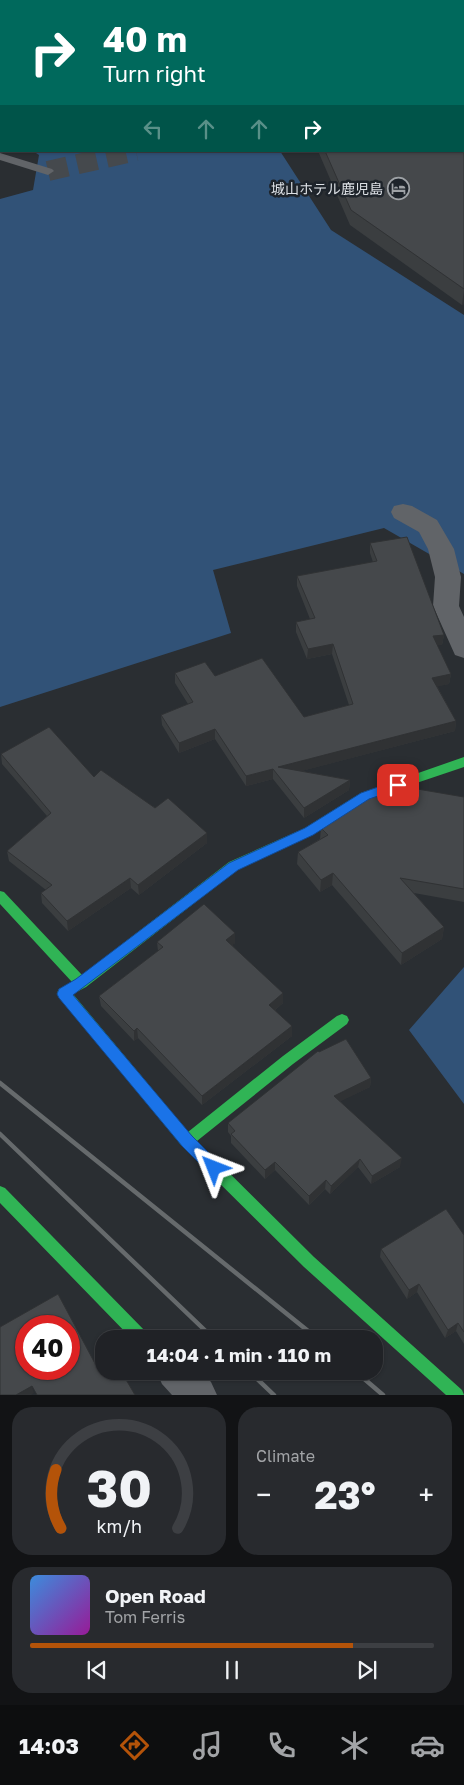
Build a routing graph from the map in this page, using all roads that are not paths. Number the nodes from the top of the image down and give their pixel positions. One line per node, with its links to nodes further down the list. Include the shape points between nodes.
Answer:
1 (0, 156): 2 (lane)
2 (48, 171)
3 (403, 512): 4 (street, via 428,526 441,549 448,577 446,606)
4 (464, 648)
5 (464, 762): 7 (street, via 365,796 309,832 233,866)
6 (0, 896): 7 (street)
7 (81, 983): 9 (street, via 64,994)
8 (342, 1020): 9 (street)
9 (187, 1141): 14 (street, via 309,1262)
10 (0, 1193): 11 (street)
11 (134, 1330)
12 (184, 1380): 13 (street)
13 (198, 1395)
14 (457, 1395)

